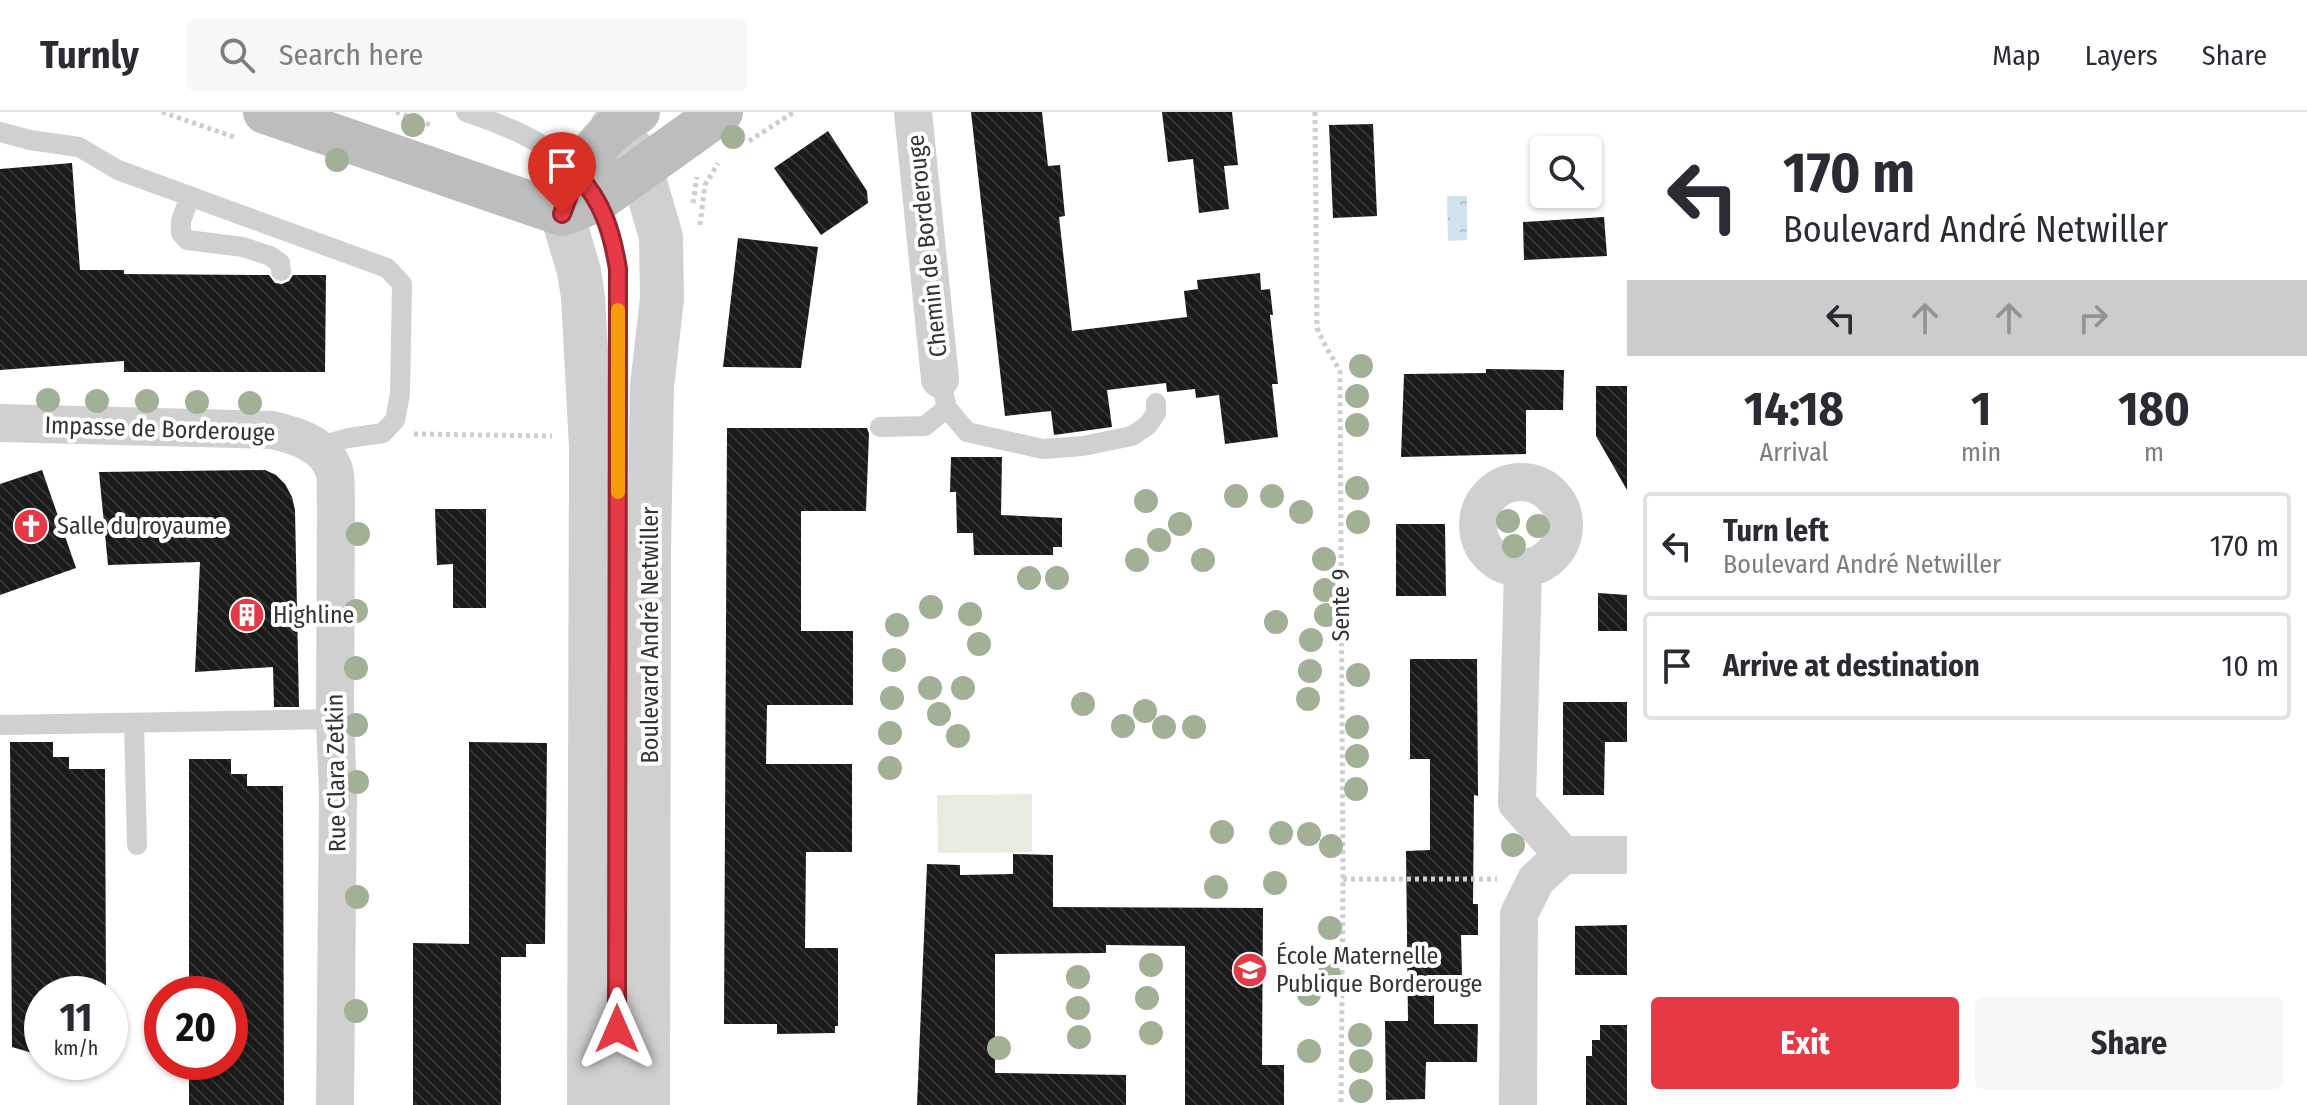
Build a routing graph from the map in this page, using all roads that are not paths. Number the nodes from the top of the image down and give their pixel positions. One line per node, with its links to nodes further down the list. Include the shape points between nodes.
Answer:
1 (265, 112): 9 (main road)
2 (466, 112): 9 (lane, via 539,142 559,156)
3 (913, 112): 11 (street, Chemin de Borderouge)
4 (614, 117): 7 (street, Boulevard André Netwiller); 9 (main road, Boulevard André Netwiller)
5 (731, 129): 7 (main road)
6 (0, 132): 8 (lane, via 79,147 118,170)
7 (641, 168): 9 (main road); 28 (street, Boulevard André Netwiller, via 661,237 662,299 652,386)
8 (190, 196): 10 (lane, via 181,221 187,240 220,242 270,256); 15 (lane, via 387,268 402,284 395,420 383,433)
9 (579, 196): 23 (lane, Boulevard André Netwiller, via 614,243 619,281); 25 (street, via 591,447)
10 (281, 271)
11 (944, 393): 12 (lane, via 967,432 1043,449 1132,436 1148,425); 14 (lane, via 925,426)
12 (1156, 403)
13 (0, 423): 15 (street, Impasse de Borderouge, via 272,430)
14 (880, 427)
15 (317, 447): 17 (street, Rue Clara Zetkin, via 334,469 335,480)
16 (1523, 569): 21 (street, via 1517,803)
17 (335, 719): 18 (lane); 24 (street, Rue Clara Zetkin)
18 (134, 723): 19 (lane); 20 (lane)
19 (0, 725)
20 (137, 845)
21 (1563, 855): 22 (street); 29 (street, via 1536,880 1519,914)
22 (1627, 855)
23 (618, 1058): 26 (lane, Boulevard André Netwiller); 27 (lane)
24 (335, 1105)
25 (589, 1105)
26 (618, 1105)
27 (637, 1105)
28 (648, 1105)
29 (1518, 1105)

